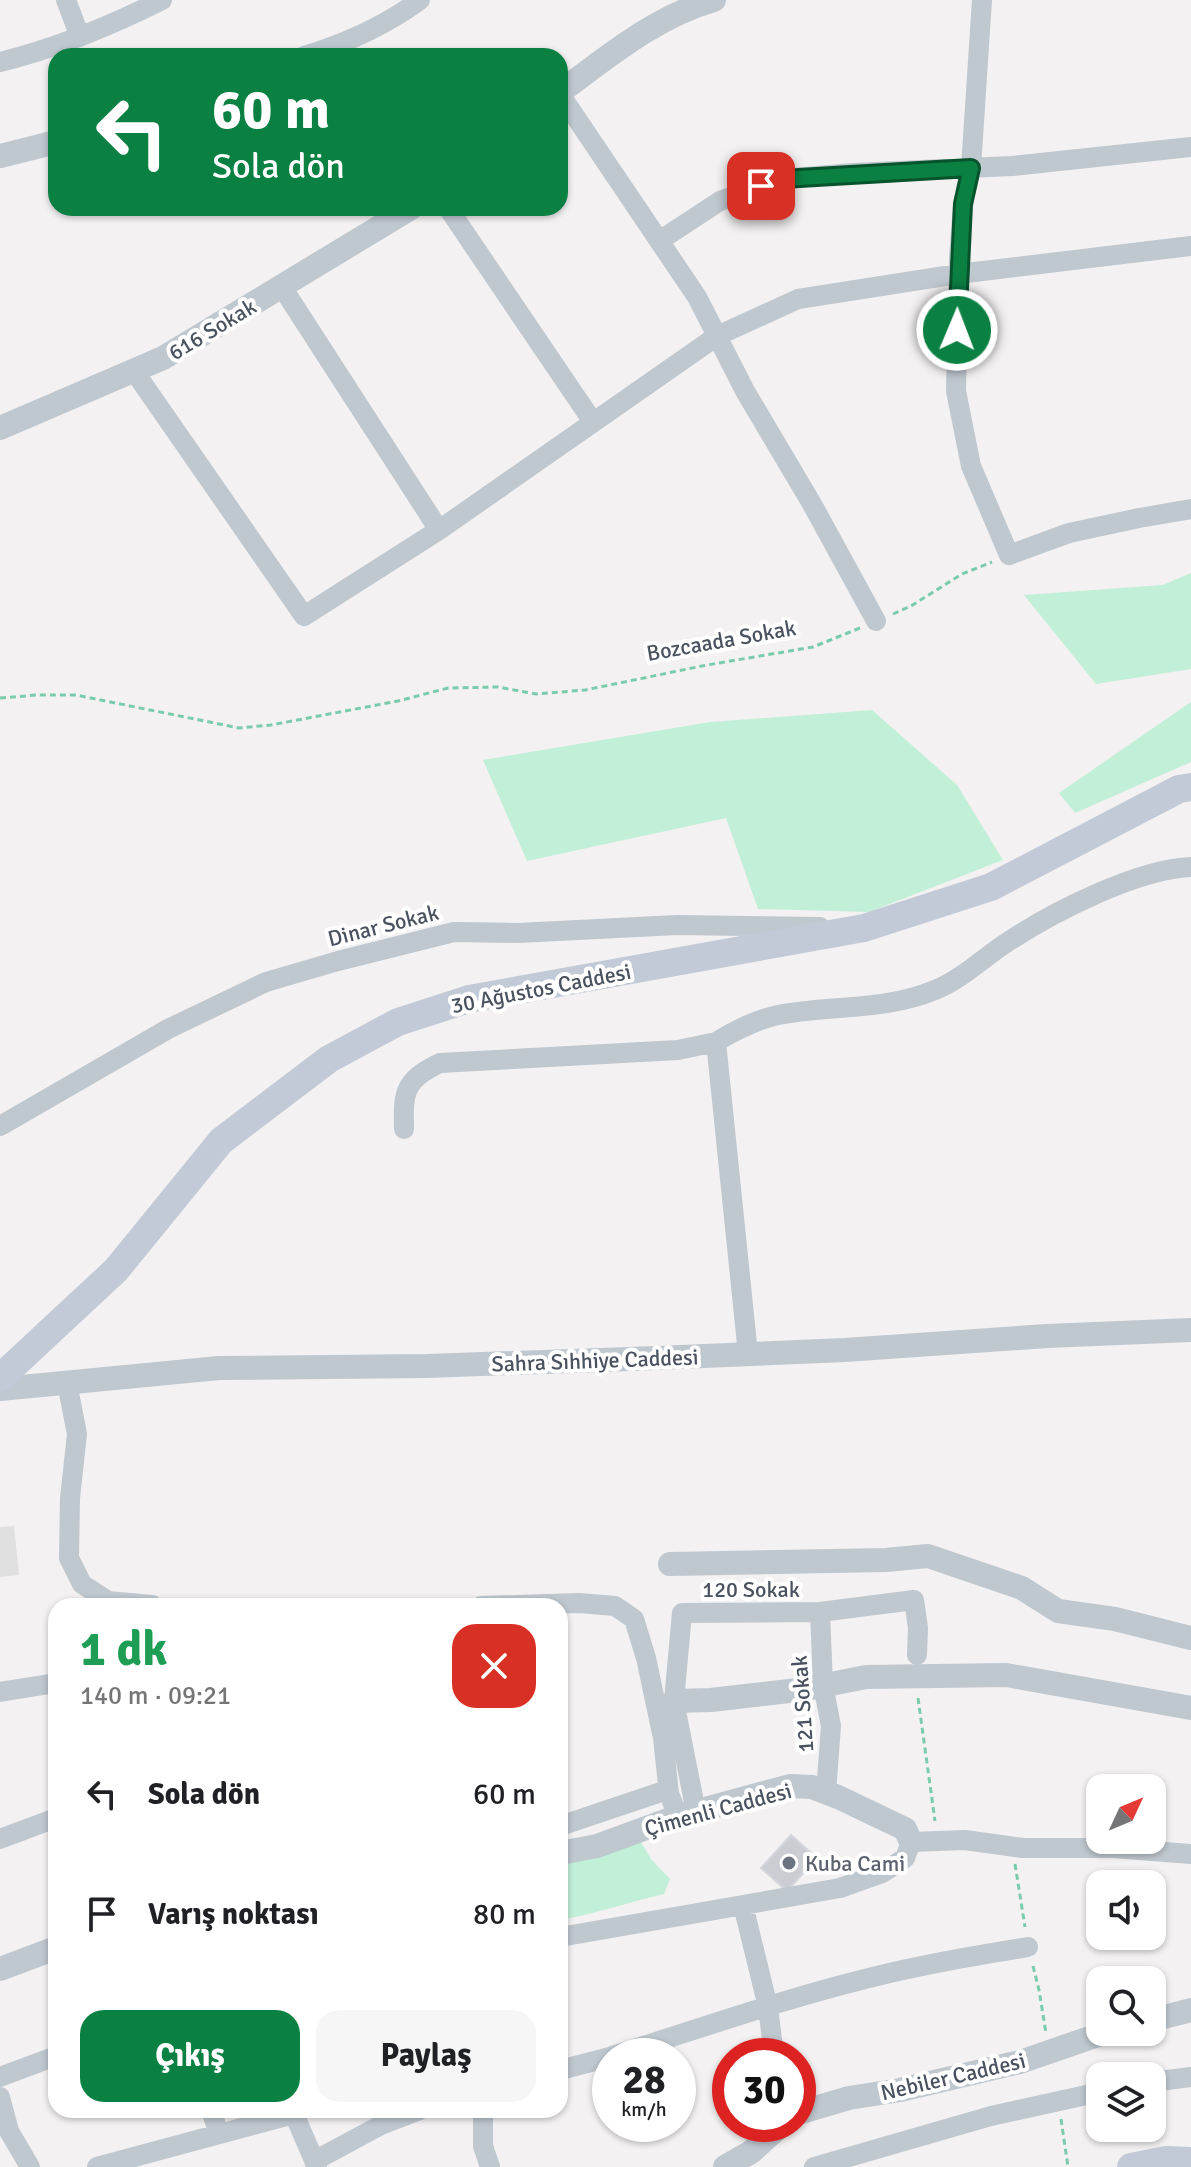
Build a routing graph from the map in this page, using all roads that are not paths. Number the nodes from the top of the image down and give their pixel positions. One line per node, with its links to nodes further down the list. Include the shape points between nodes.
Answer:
1 (66, 0): 6 (street)
2 (162, 0): 6 (street)
3 (420, 0): 8 (street)
4 (714, 0): 11 (street, via 637,34)
5 (982, 0): 16 (street)
6 (80, 37): 7 (street)
7 (51, 48)
8 (328, 48)
9 (48, 49): 10 (street)
10 (0, 62)
11 (568, 87)
12 (568, 105): 19 (street)
13 (48, 144): 15 (street)
14 (1191, 147): 16 (street)
15 (0, 156)
16 (971, 168): 19 (street, via 782,179 720,201); 21 (street)
17 (398, 216): 22 (street, 616 Sokak)
18 (453, 216): 25 (street)
19 (659, 241): 23 (street)
20 (1191, 246): 21 (street)
21 (958, 274): 23 (street, via 798,299); 27 (street, via 956,391 971,466 1009,555 1069,533)
22 (282, 287): 24 (street, 616 Sokak); 28 (street)
23 (717, 336): 25 (street); 29 (street)
24 (134, 371): 26 (street, 616 Sokak); 28 (street, via 304,616)
25 (593, 422): 28 (street)
26 (0, 428)
27 (1191, 509)
28 (439, 530)
29 (876, 621)
30 (1191, 787): 32 (main road, 30 Ağustos Caddesi, via 991,887)
31 (1191, 867): 33 (street, via 1127,881 1051,917 961,978 932,991 881,1004 777,1015)
32 (864, 928): 34 (street, Dinar Sokak, via 677,925 454,932 266,982 168,1029); 38 (main road, 30 Ağustos Caddesi, via 469,999 398,1022 329,1059 221,1141 116,1270)
33 (716, 1042): 35 (street, via 678,1050 440,1063 419,1073 407,1090); 37 (street)
34 (0, 1126)
35 (404, 1129)
36 (1191, 1330): 37 (street, Sahra Sıhhiye Caddesi)
37 (748, 1354): 39 (street, Sahra Sıhhiye Caddesi, via 219,1368)
38 (0, 1378)
39 (67, 1383): 40 (street, Sahra Sıhhiye Caddesi); 42 (street, via 77,1434 69,1558 82,1584)
40 (0, 1389)
41 (670, 1564): 45 (street, via 928,1556 1022,1588 1058,1611)
42 (103, 1598)
43 (568, 1603): 53 (street, via 615,1606 634,1619)
44 (820, 1612): 46 (street, 120 Sokak, via 914,1600); 48 (street, 121 Sokak); 50 (street, 120 Sokak, via 682,1613)
45 (1191, 1638)
46 (917, 1655)
47 (48, 1684): 49 (street)
48 (823, 1685): 50 (street); 51 (street, via 866,1677 1006,1675); 52 (street, 121 Sokak, via 831,1726)
49 (0, 1692)
50 (674, 1701): 53 (street)
51 (1191, 1708)
52 (826, 1793): 53 (street, Çimenli Caddesi, via 790,1786); 57 (street, Çimenli Caddesi, via 905,1829)
53 (681, 1807): 55 (street, via 661,1792); 58 (street, Çimenli Caddesi, via 597,1846)
54 (48, 1821): 56 (street)
55 (568, 1823)
56 (0, 1839)
57 (911, 1842): 59 (street, via 965,1840 1042,1849); 60 (street, via 905,1858 882,1873 840,1888)
58 (568, 1851)
59 (1191, 1854)
60 (743, 1905): 61 (street); 65 (street)
61 (568, 1935)
62 (1028, 1947): 65 (street, via 865,1979)
63 (48, 1951): 64 (street)
64 (0, 1969)
65 (768, 2007): 68 (street); 69 (street)
66 (1191, 2010): 67 (street)
67 (1166, 2016)
68 (669, 2038)
69 (772, 2038)
70 (1086, 2039): 79 (street, Nebiler Caddesi, via 1020,2062)
71 (48, 2059): 74 (street)
72 (592, 2061): 73 (street)
73 (568, 2068)
74 (0, 2077)
75 (1191, 2077): 76 (street)
76 (1166, 2080)
77 (1086, 2095): 94 (street, via 991,2116)
78 (0, 2097): 85 (street)
79 (816, 2108)
80 (214, 2118): 86 (street)
81 (274, 2118): 86 (street)
82 (297, 2118): 89 (street)
83 (399, 2118): 89 (street)
84 (483, 2118): 92 (street)
85 (3, 2124): 90 (street)
86 (219, 2134): 91 (street)
87 (762, 2142): 93 (street)
88 (1191, 2161): 95 (main road)
89 (316, 2164)
90 (30, 2167)
91 (97, 2167)
92 (490, 2167)
93 (725, 2167)
94 (814, 2167)
95 (1131, 2167)

